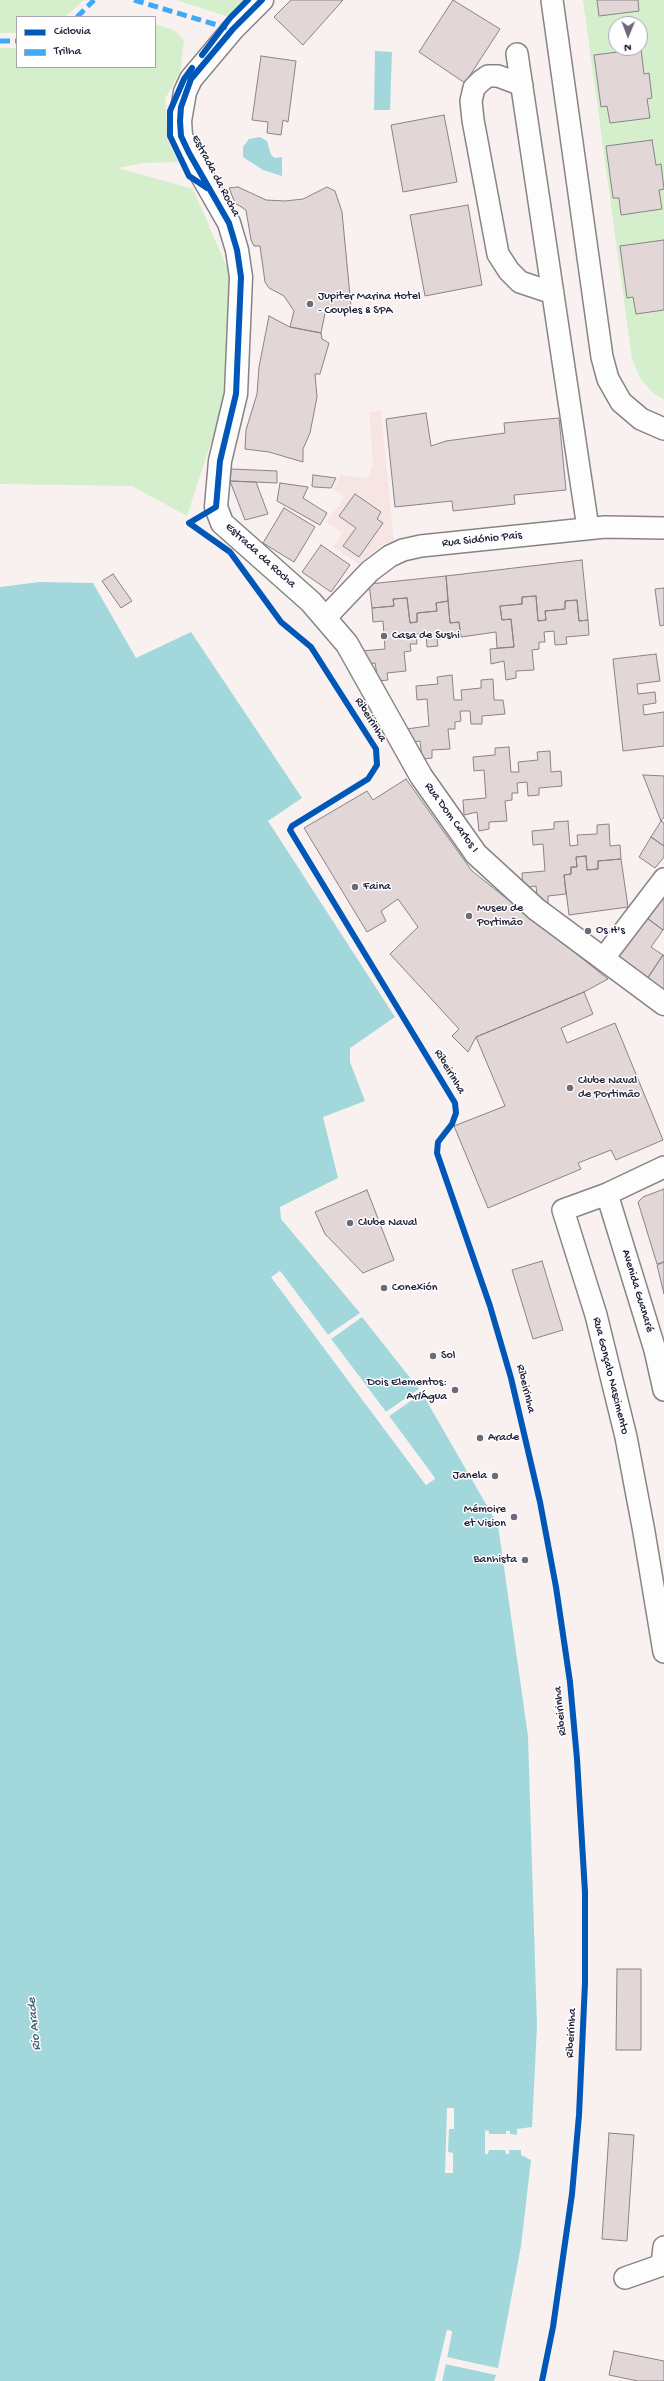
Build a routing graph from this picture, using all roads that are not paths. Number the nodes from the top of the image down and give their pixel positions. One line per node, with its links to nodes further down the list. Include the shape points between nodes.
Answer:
1 (262, 0): 9 (street, Estrada da Rocha, via 233,29 191,79 185,92 180,121 181,136 189,153 229,223 241,277 241,334 236,394 220,461 216,507 222,523 232,533)
2 (552, 0): 6 (street, via 606,372 621,402 641,419)
3 (518, 54): 4 (street)
4 (522, 85): 5 (street); 5 (street, via 498,76 488,76 474,88 471,101 473,120 498,254 520,282)
5 (553, 292): 7 (street)
6 (664, 430)
7 (588, 528): 8 (street, Rua Sidónio Pais); 9 (street, Rua Sidónio Pais, via 403,550 370,571)
8 (664, 528)
9 (326, 617): 11 (street, Rua Dom Carlos I, via 347,644 421,776 476,854 536,909)
10 (664, 879): 11 (street)
11 (603, 959): 12 (street, Rua Dom Carlos I)
12 (656, 998): 13 (street, Rua Dom Carlos I)
13 (664, 1009)
14 (664, 1167): 15 (street, Rua Gonçalo Nascimento)
15 (607, 1194): 16 (street, Avenida Guanaré, via 655,1350); 17 (street, Rua Gonçalo Nascimento, via 563,1210 596,1315 626,1437)
16 (664, 1390)
17 (663, 1643)
18 (664, 2247): 19 (street, via 662,2264)
19 (624, 2278)

